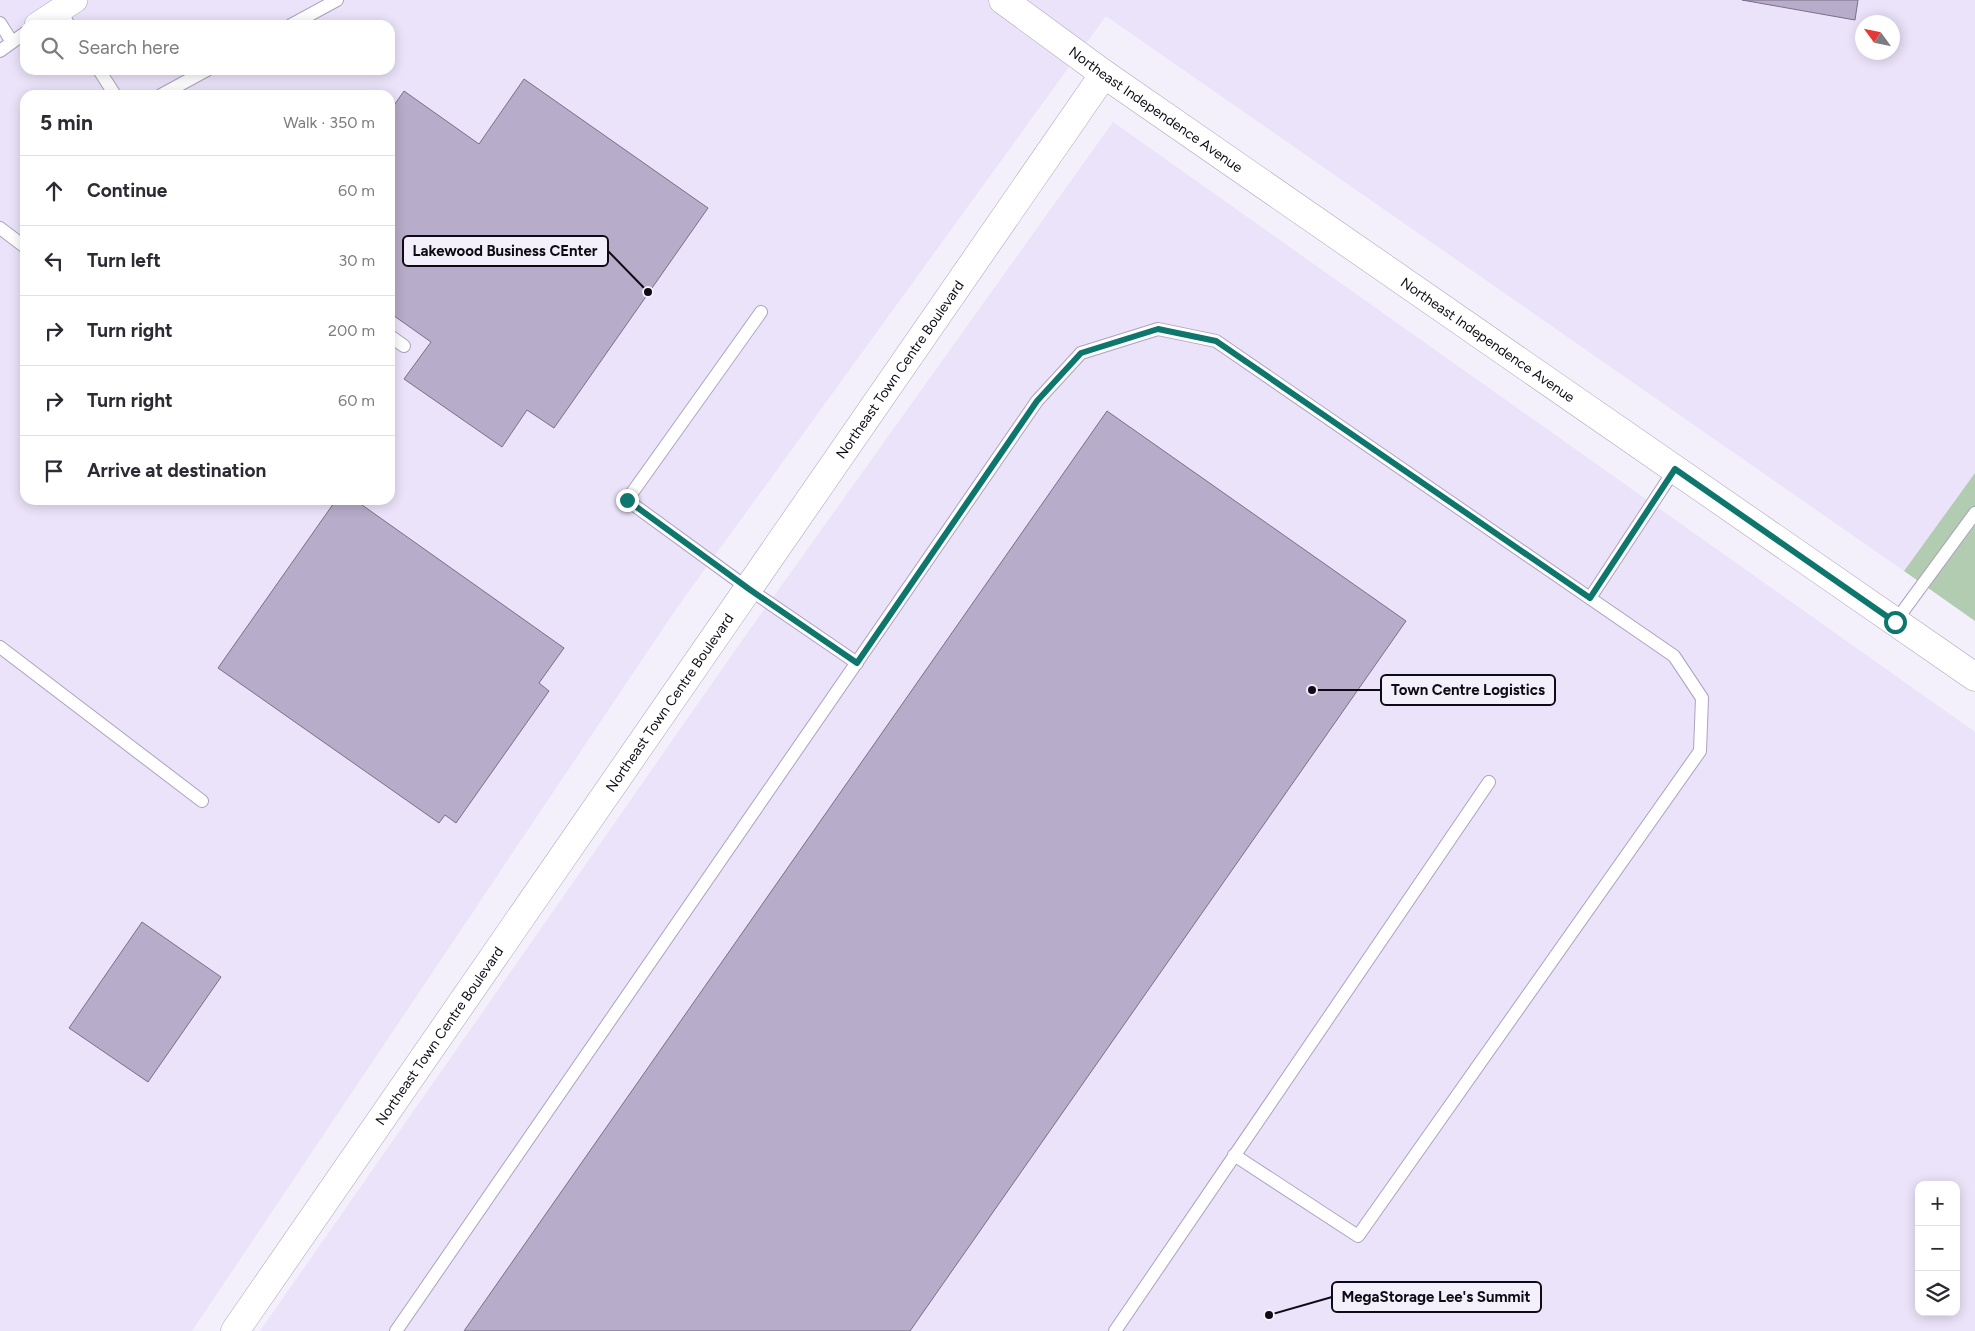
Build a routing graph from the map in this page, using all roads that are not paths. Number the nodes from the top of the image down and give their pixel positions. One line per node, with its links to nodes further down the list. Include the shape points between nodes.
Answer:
1 (337, 0): 5 (lane)
2 (1003, 0): 10 (street, Northeast Independence Avenue)
3 (68, 12): 4 (street)
4 (48, 20)
5 (300, 20)
6 (0, 23): 8 (lane)
7 (20, 36): 8 (lane)
8 (12, 42): 9 (lane)
9 (0, 51)
10 (1104, 74): 20 (street, Northeast Independence Avenue); 22 (street, Northeast Town Centre Boulevard)
11 (102, 75): 13 (lane)
12 (198, 75): 14 (lane)
13 (112, 90)
14 (170, 90)
15 (0, 228): 16 (lane)
16 (20, 243)
17 (761, 312): 22 (lane, via 627,500)
18 (395, 340): 19 (lane)
19 (404, 346)
20 (1675, 469): 23 (lane); 24 (street, Northeast Independence Avenue)
21 (1975, 513): 24 (lane)
22 (749, 589): 26 (lane); 31 (street, Northeast Town Centre Boulevard)
23 (1590, 598): 26 (lane, via 1216,341 1158,329 1081,353 1037,401); 30 (lane, via 1674,656 1702,698 1700,751 1358,1236)
24 (1895, 622): 27 (street, Northeast Independence Avenue)
25 (0, 647): 29 (lane)
26 (857, 663): 32 (lane)
27 (1975, 677)
28 (1489, 782): 30 (lane)
29 (202, 801)
30 (1234, 1156): 33 (lane)
31 (235, 1331)
32 (396, 1331)
33 (1115, 1331)

